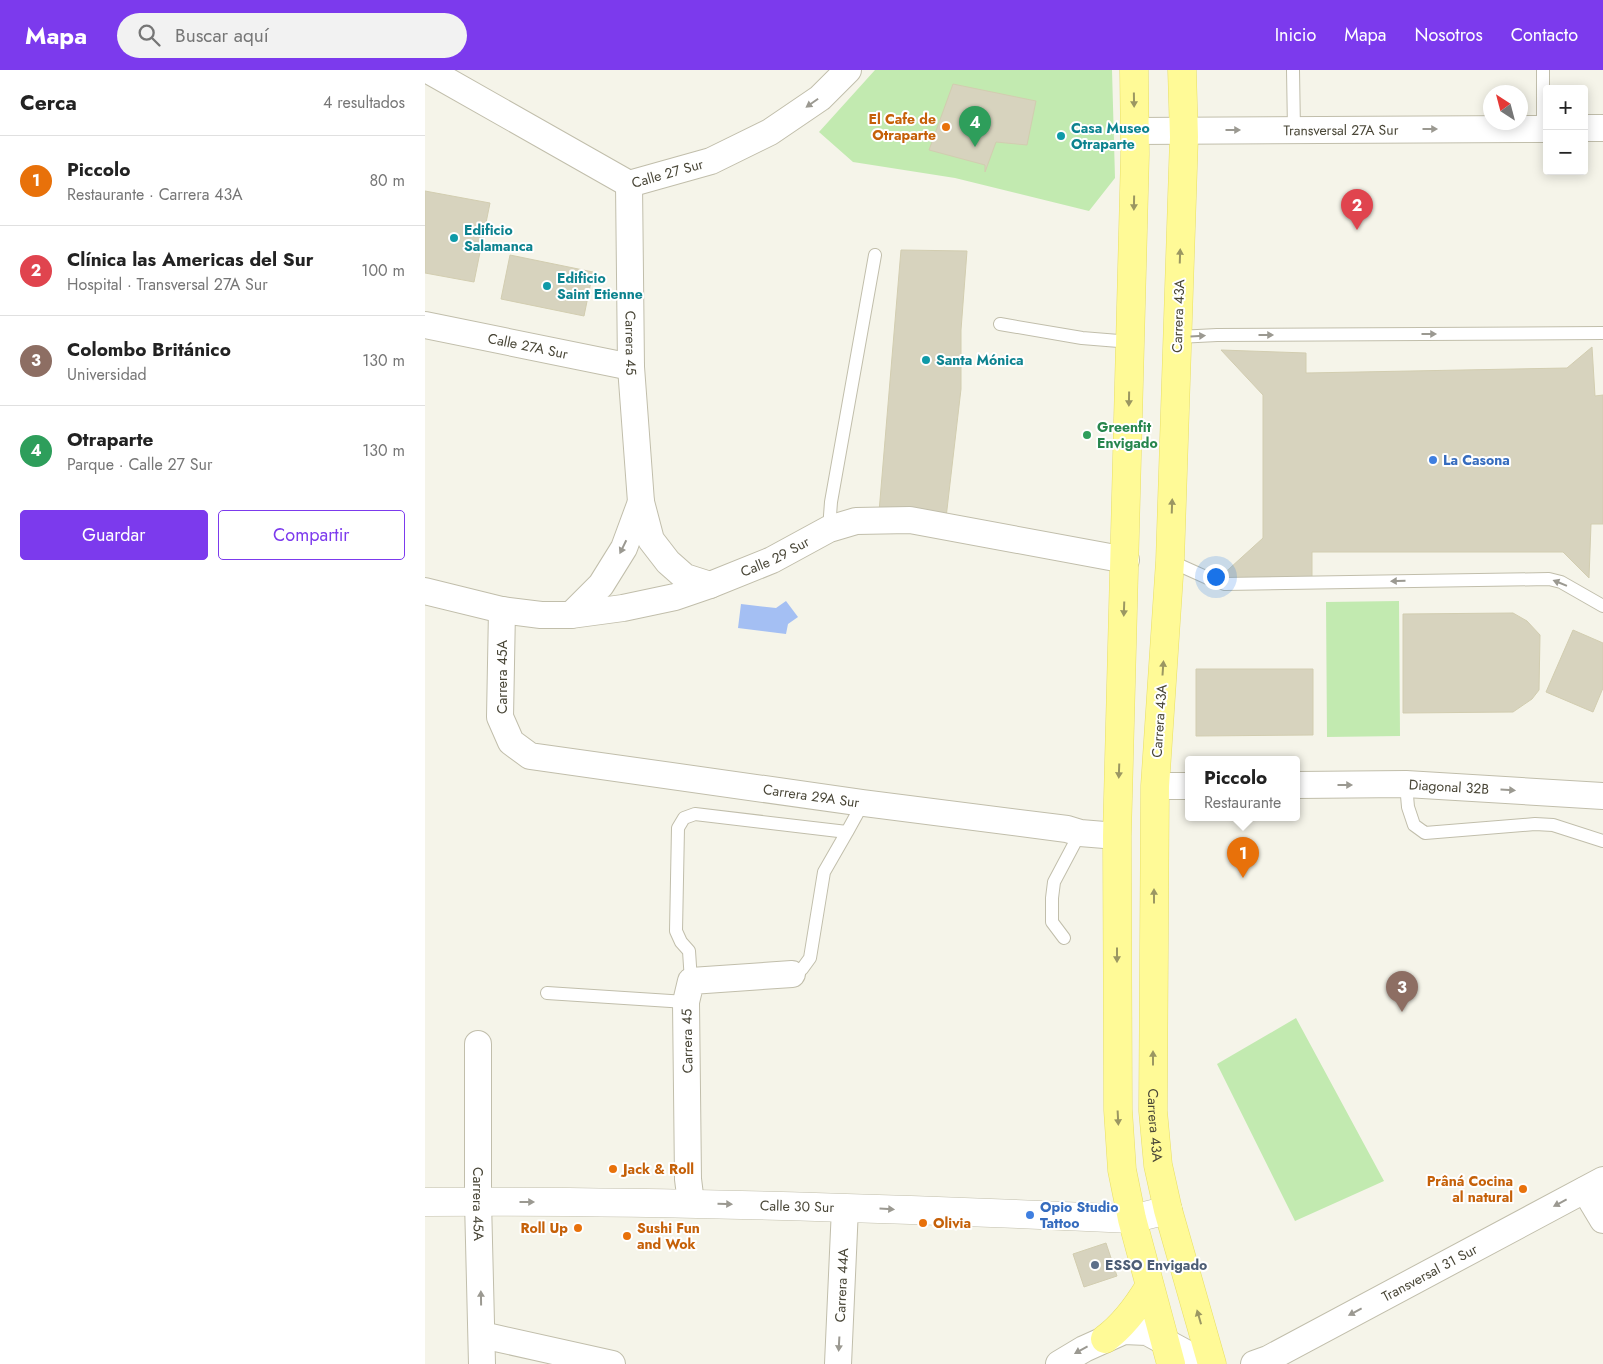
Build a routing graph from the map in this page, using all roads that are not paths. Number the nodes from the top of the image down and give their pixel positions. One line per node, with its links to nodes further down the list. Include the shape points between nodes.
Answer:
1 (428, 70): 14 (street, Calle 27 Sur)
2 (848, 70): 14 (street, Calle 27 Sur, one-way to 14, via 820,98 770,132 711,161)
3 (1134, 70): 12 (main road, one-way to 12)
4 (1182, 70): 13 (main road, Carrera 43A)
5 (1293, 70): 11 (lane)
6 (1543, 70): 7 (lane)
7 (1544, 85)
8 (1588, 128): 9 (street)
9 (1603, 128)
10 (1543, 129): 11 (street, Transversal 27A Sur, one-way to 10)
11 (1295, 130): 13 (street, Transversal 27A Sur, one-way to 11)
12 (1135, 131): 13 (street, Transversal 27A Sur); 20 (main road, one-way to 20)
13 (1184, 131): 19 (main road, Carrera 43A, one-way to 13)
14 (629, 184): 21 (street, Carrera 45)
15 (875, 255): 23 (lane)
16 (999, 324): 20 (lane, via 1082,338)
17 (425, 325): 21 (street, Calle 27A Sur)
18 (1603, 333): 19 (lane, one-way to 18)
19 (1178, 337): 25 (main road, Carrera 43A, one-way to 19)
20 (1131, 342): 24 (main road, one-way to 24)
21 (631, 367): 22 (street, Carrera 45)
22 (641, 502): 26 (street, Carrera 45, via 651,540 668,562 685,578); 30 (street, Carrera 45, one-way to 30, via 625,548 601,585)
23 (829, 529): 24 (street, Calle 29 Sur, via 856,521 910,520); 26 (street, Calle 29 Sur, via 772,560)
24 (1125, 560): 40 (main road, one-way to 40)
25 (1170, 561): 28 (lane, one-way to 25, via 1561,582 1549,579 1225,584); 34 (main road, Carrera 43A, one-way to 25)
26 (710, 585): 30 (street, Calle 29 Sur, via 675,597)
27 (425, 591): 29 (street, Calle 29 Sur)
28 (1603, 606)
29 (502, 610): 30 (street, Calle 29 Sur); 31 (street, Carrera 45A, via 501,717)
30 (571, 615)
31 (511, 742): 37 (street, Carrera 29A Sur, via 530,756)
32 (1405, 784): 33 (street, Diagonal 32B, one-way to 32); 36 (street, Diagonal 32B, one-way to 36); 41 (lane, via 1414,825 1425,833 1535,824 1553,825)
33 (1300, 785)
34 (1155, 786): 35 (street); 52 (main road, Carrera 43A, one-way to 34, via 1158,1165 1153,1111)
35 (1185, 786)
36 (1603, 796)
37 (863, 803): 38 (lane); 39 (street, Carrera 29A Sur)
38 (847, 832): 43 (lane, via 824,872 810,958 802,969); 44 (lane, via 695,814 684,818 678,828 676,931 689,951)
39 (1081, 833): 40 (street, Carrera 29A Sur); 42 (lane, via 1054,882 1052,922)
40 (1117, 836): 53 (main road, one-way to 53, via 1118,1110 1121,1170)
41 (1603, 841)
42 (1064, 938)
43 (792, 974): 44 (street)
44 (688, 991): 45 (lane); 50 (street, Carrera 45, via 688,1179)
45 (547, 993)
46 (478, 1044): 48 (street, Carrera 45A)
47 (1599, 1183): 54 (street); 65 (street, Transversal 31 Sur, one-way to 65)
48 (478, 1201): 49 (street, Calle 30 Sur); 50 (street, Calle 30 Sur, one-way to 50); 56 (street, Carrera 45A, one-way to 48)
49 (425, 1202)
50 (691, 1203): 51 (street, Calle 30 Sur, one-way to 51)
51 (845, 1208): 53 (street, Calle 30 Sur, one-way to 53); 61 (street, Carrera 44A, one-way to 61)
52 (1168, 1210): 53 (street, Calle 30 Sur); 64 (main road, Carrera 43A, one-way to 52)
53 (1132, 1219): 55 (main road)
54 (1603, 1220)
55 (1149, 1287): 57 (main road, via 1129,1317); 58 (main road)
56 (482, 1335): 59 (street, Carrera 45A); 60 (street)
57 (1105, 1339): 58 (street, via 1124,1331 1147,1332); 62 (street, one-way to 62)
58 (1168, 1354): 63 (street)
59 (482, 1364)
60 (613, 1364)
61 (838, 1364)
62 (1059, 1364)
63 (1207, 1364)
64 (1213, 1364)
65 (1254, 1364)

